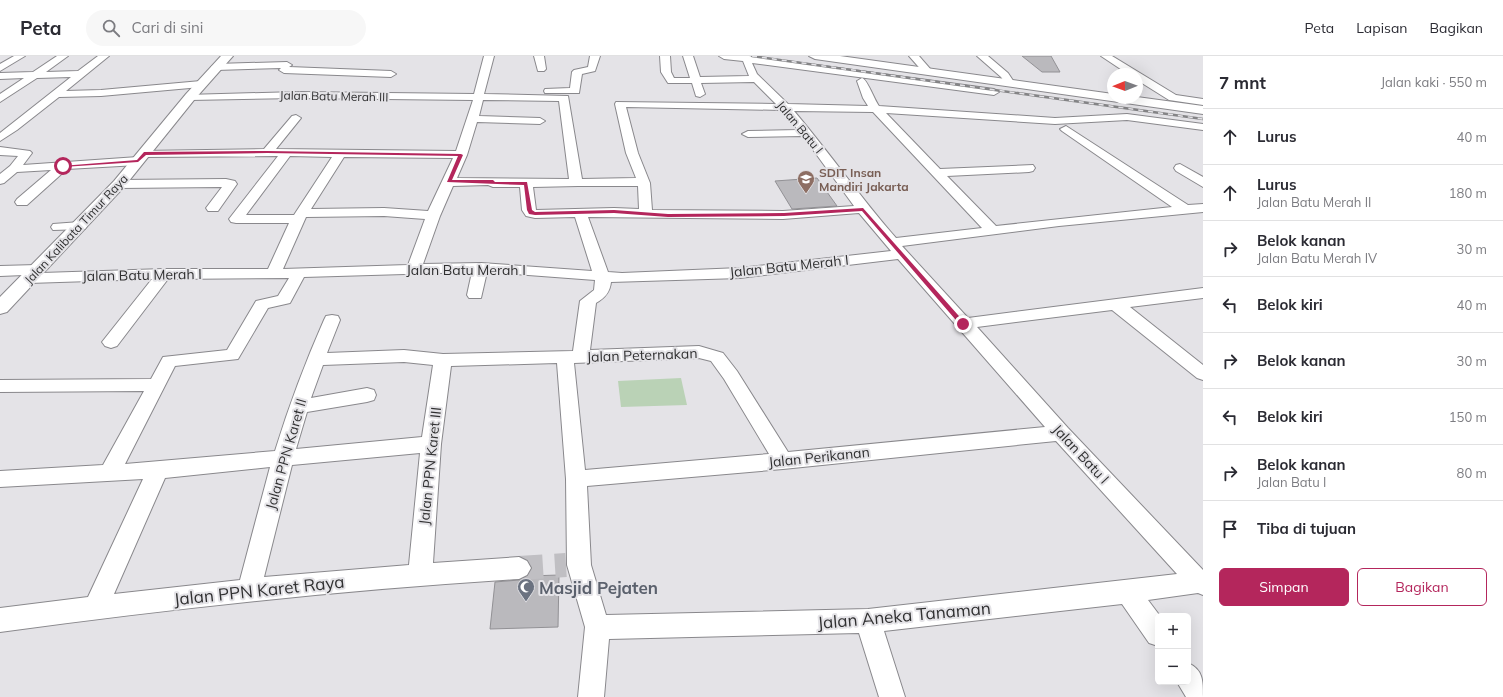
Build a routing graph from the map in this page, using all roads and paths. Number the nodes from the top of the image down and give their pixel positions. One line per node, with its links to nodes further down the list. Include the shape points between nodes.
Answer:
1 (20, 56): 18 (street)
2 (63, 56): 25 (street)
3 (104, 56): 22 (street)
4 (489, 56): 39 (street)
5 (539, 56): 19 (street)
6 (595, 56): 37 (street, via 592,69 577,72 575,91)
7 (665, 56): 29 (street, via 666,72 671,81)
8 (688, 56): 29 (street)
9 (724, 56): 14 (street)
10 (815, 56): 15 (main road)
11 (914, 56): 21 (street)
12 (982, 56): 30 (street)
13 (1106, 56): 17 (street)
14 (746, 58): 26 (street, Jalan Batu I); 32 (street)
15 (847, 58): 21 (main road)
16 (222, 61): 20 (street); 31 (main road, Jalan Kalibata Timur Raya)
17 (1125, 68)
18 (0, 69): 24 (street, via 6,70)
19 (541, 69)
20 (284, 70): 23 (street); 36 (street)
21 (927, 71): 30 (main road)
22 (80, 74): 25 (street); 34 (street)
23 (392, 74)
24 (0, 75): 25 (street)
25 (36, 75): 41 (street)
26 (757, 79): 29 (street); 45 (street, Jalan Batu I)
27 (1143, 79): 44 (street, via 1173,98)
28 (862, 80): 47 (street, via 868,98)
29 (695, 81): 35 (street)
30 (1012, 82): 33 (main road); 40 (main road)
31 (201, 84): 34 (street, via 101,93); 38 (main road, Jalan Kalibata Timur Raya)
32 (994, 92)
33 (1107, 93)
34 (58, 94): 58 (street)
35 (700, 94)
36 (267, 95): 38 (street, Jalan Batu Merah III); 39 (street, Jalan Batu Merah III)
37 (545, 95): 39 (street, Jalan Batu Merah III); 76 (street, via 564,98)
38 (190, 97): 64 (main road, Jalan Kalibata Timur Raya)
39 (478, 97): 50 (street)
40 (1107, 97)
41 (0, 99)
42 (1143, 99): 46 (main road)
43 (1143, 102): 48 (main road)
44 (1203, 102)
45 (785, 107): 47 (street); 56 (street, Jalan Batu I); 74 (street, via 620,104 632,153)
46 (1203, 107)
47 (876, 109): 51 (street, via 1048,121 1083,121 1110,117); 66 (street)
48 (1203, 110)
49 (296, 118): 60 (street)
50 (473, 119): 52 (street); 63 (street)
51 (1148, 119): 53 (street); 55 (street, via 1157,130)
52 (540, 121)
53 (1203, 127)
54 (1066, 129): 83 (street)
55 (1146, 131)
56 (806, 133): 57 (street); 82 (street, Jalan Batu I)
57 (748, 134)
58 (0, 138)
59 (0, 151): 70 (street, via 26,153)
60 (267, 152): 61 (street); 64 (street)
61 (286, 153): 62 (street); 86 (street, via 236,219)
62 (340, 154): 63 (street); 86 (street)
63 (461, 155): 73 (street)
64 (141, 157): 67 (street); 78 (main road, Jalan Kalibata Timur Raya)
65 (995, 160): 66 (street)
66 (928, 164): 71 (street)
67 (63, 166): 70 (street); 79 (street)
68 (1029, 168): 71 (street)
69 (1180, 168): 77 (street)
70 (14, 169): 72 (street)
71 (936, 173): 90 (street)
72 (0, 180)
73 (449, 182): 75 (street); 87 (street)
74 (643, 182): 76 (street); 85 (street)
75 (526, 183): 76 (street); 84 (street, via 530,213)
76 (576, 183)
77 (1203, 183)
78 (119, 184): 80 (street, via 231,184); 88 (main road, Jalan Kalibata Timur Raya)
79 (22, 202)
80 (214, 208)
81 (1203, 208): 83 (street, Jalan Batu Merah I)
82 (863, 209): 85 (street, via 784,215); 91 (street, Jalan Batu I)
83 (1184, 209): 90 (street, Jalan Batu Merah I)
84 (580, 213): 85 (street); 99 (street)
85 (646, 213)
86 (300, 216): 87 (street, via 383,211); 98 (street)
87 (433, 216): 93 (street)
88 (80, 226): 89 (street); 96 (main road, Jalan Kalibata Timur Raya)
89 (58, 227)
90 (992, 230): 91 (street, Jalan Batu Merah I)
91 (896, 249): 99 (street, Jalan Batu Merah I, via 740,273 622,278); 105 (street, Jalan Batu I)
92 (481, 267): 93 (street, Jalan Batu Merah I); 99 (street, Jalan Batu Merah I); 101 (street)
93 (414, 269): 95 (street, Jalan Batu Merah I)
94 (0, 270): 96 (street, Jalan Batu Merah I)
95 (299, 273): 98 (street, Jalan Batu Merah I); 111 (street, via 284,300 262,304 232,355 170,360)
96 (33, 274): 97 (street, Jalan Batu Merah I); 103 (main road, Jalan Kalibata Timur Raya)
97 (164, 274): 98 (street, Jalan Batu Merah I); 106 (street)
98 (273, 274)
99 (602, 276): 107 (street, via 603,289 600,294 588,301)
100 (1203, 293): 102 (street)
101 (475, 295)
102 (1118, 306): 105 (street); 110 (street)
103 (0, 308)
104 (332, 320): 108 (street, Jalan PPN Karet II)
105 (963, 324): 115 (street, Jalan Batu I)
106 (112, 342)
107 (573, 357): 109 (street, Jalan Peternakan); 118 (street, Jalan Peternakan, via 699,352 717,357 731,375); 122 (street)
108 (315, 359): 109 (street, Jalan Peternakan, via 404,356); 114 (street, Jalan PPN Karet II)
109 (443, 360): 116 (street, Jalan PPN Karet III)
110 (1203, 374)
111 (155, 385): 112 (street); 120 (street)
112 (0, 386)
113 (366, 396): 114 (street)
114 (298, 407): 117 (street, Jalan PPN Karet II)
115 (1061, 433): 118 (street, Jalan Perikanan); 125 (street, Jalan Batu I)
116 (431, 444): 117 (street); 124 (street, Jalan PPN Karet III)
117 (282, 459): 119 (street); 126 (street, Jalan PPN Karet II)
118 (783, 461): 122 (street, Jalan Perikanan)
119 (158, 470): 120 (street); 128 (street)
120 (110, 472): 121 (street)
121 (0, 479)
122 (576, 479): 131 (street, via 572,565)
123 (519, 568): 124 (street, Jalan PPN Karet Raya)
124 (420, 574): 126 (street, Jalan PPN Karet Raya)
125 (1201, 583): 127 (street, Jalan Aneka Tanaman)
126 (249, 590): 128 (street, Jalan PPN Karet Raya)
127 (1128, 592): 130 (street, Jalan Aneka Tanaman); 132 (street)
128 (96, 606): 129 (street, Jalan PPN Karet Raya)
129 (0, 620)
130 (868, 621): 131 (street, Jalan Aneka Tanaman); 135 (street)
131 (597, 627): 134 (street)
132 (1155, 630)
133 (1191, 681): 136 (street)
134 (591, 697)
135 (892, 697)
136 (1201, 697)

